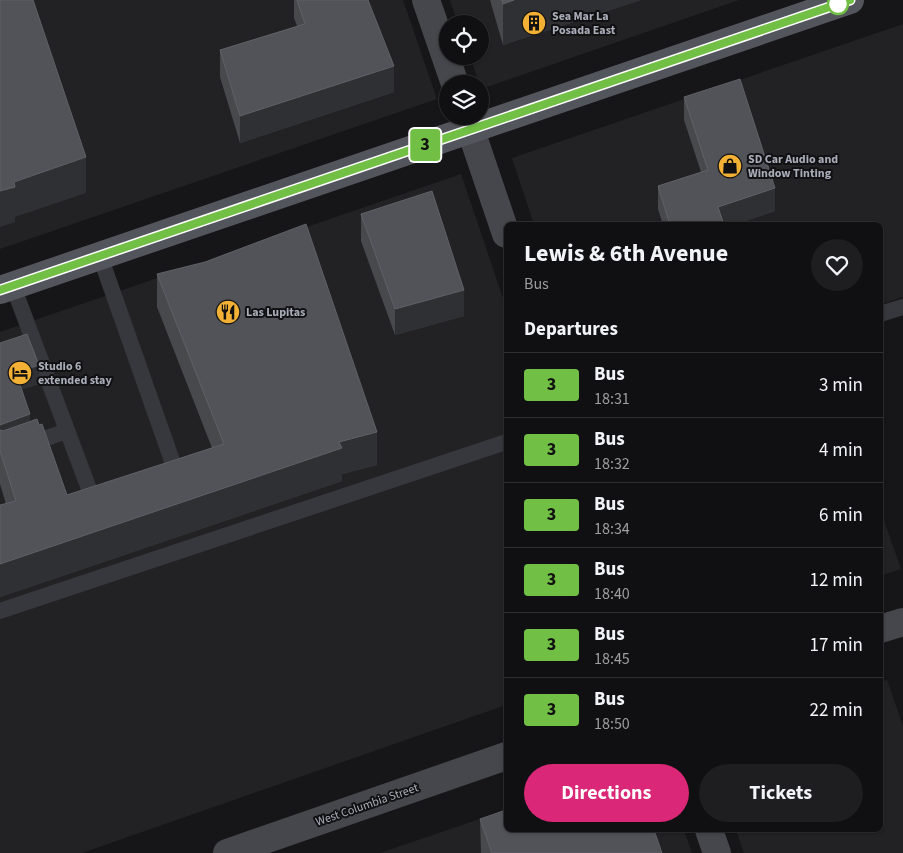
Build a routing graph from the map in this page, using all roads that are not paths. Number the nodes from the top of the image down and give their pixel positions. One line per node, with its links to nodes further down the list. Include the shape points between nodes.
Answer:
1 (426, 0): 3 (street)
2 (850, 0): 4 (main road)
3 (452, 75)
4 (489, 116)
5 (462, 125): 8 (main road)
6 (469, 125): 7 (street)
7 (504, 228)
8 (100, 256): 9 (main road); 15 (lane, via 175,469)
9 (7, 288): 12 (lane)
10 (903, 307): 11 (lane)
11 (883, 313)
12 (68, 431): 14 (lane); 16 (lane, via 92,497)
13 (504, 443): 17 (lane)
14 (0, 454)
15 (147, 478)
16 (120, 488)
17 (0, 611)
18 (903, 622): 19 (street)
19 (883, 628)
20 (504, 757): 22 (street, West Columbia Street)
21 (710, 832): 23 (street)
22 (227, 853)
23 (717, 853)

